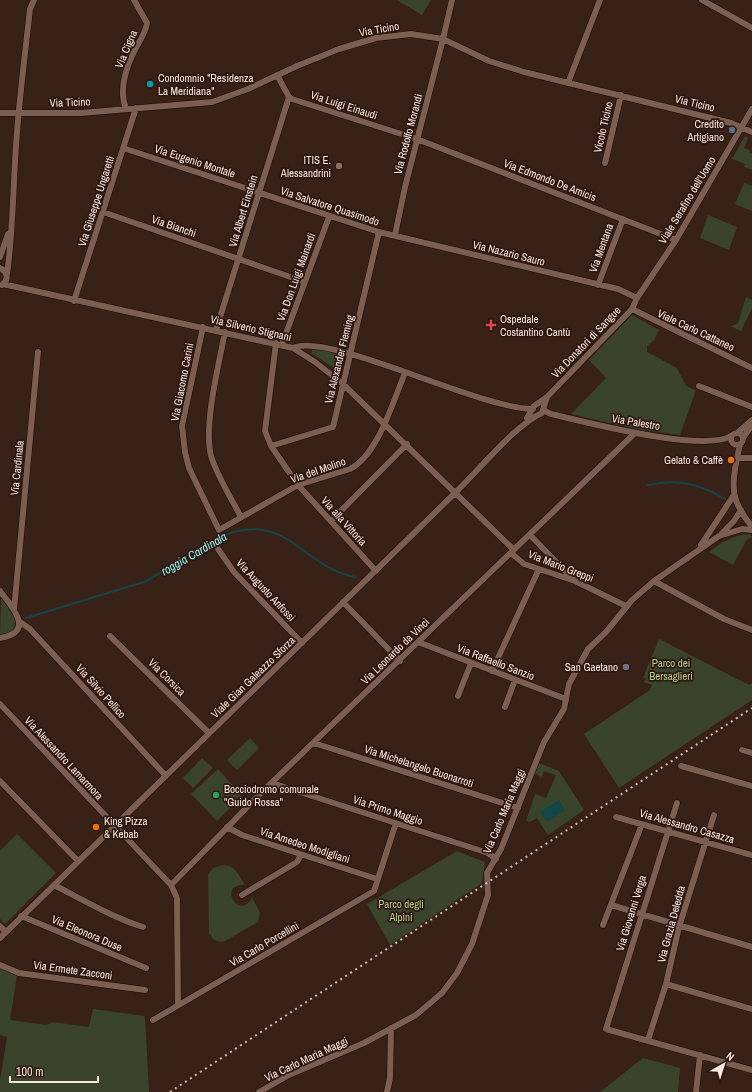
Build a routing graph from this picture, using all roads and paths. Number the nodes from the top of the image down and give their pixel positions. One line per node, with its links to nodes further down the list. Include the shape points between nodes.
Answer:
1 (34, 0): 16 (street, via 30,9)
2 (134, 0): 14 (street, Via Cigna, via 147,23 127,68 123,96)
3 (452, 0): 7 (street, Via Rodolfo Morandi)
4 (600, 0): 9 (street)
5 (702, 0): 6 (street)
6 (752, 28)
7 (443, 39): 8 (street, Via Ticino, via 411,34 376,38 339,49); 9 (street, Via Ticino, via 506,67); 19 (street, Via Rodolfo Morandi)
8 (277, 75): 11 (street); 12 (street, Via Ticino, via 218,100)
9 (568, 83): 10 (street, Via Ticino)
10 (621, 95): 17 (street, Via Ticino); 21 (street, Vicolo Ticino)
11 (289, 97): 19 (street, Via Luigi Einaudi); 22 (street, Via Albert Einstein)
12 (136, 108): 14 (street, Via Ticino); 20 (street, Via Giuseppe Ungaretti)
13 (752, 109): 17 (street, Viale Serafino dell'Uomo)
14 (126, 110): 16 (street, Via Ticino)
15 (0, 113): 16 (street, Via Ticino)
16 (18, 114): 26 (street)
17 (742, 127): 18 (street, Via Ticino); 29 (street, Viale Serafino dell'Uomo)
18 (752, 132)
19 (417, 139): 25 (street, Via Edmondo De Amicis); 28 (street, Via Rodolfo Morandi)
20 (123, 148): 22 (street, Via Eugenio Montale); 23 (street, Via Giuseppe Ungaretti)
21 (605, 163)
22 (259, 193): 24 (street, Via Salvatore Quasimodo); 31 (street, Via Albert Einstein)
23 (103, 212): 31 (street, Via Bianchi); 39 (street, Via Giuseppe Ungaretti)
24 (329, 217): 27 (street, Via Salvatore Quasimodo); 34 (street, Via Don Luigi Mainardi)
25 (623, 219): 29 (street, Via Edmondo De Amicis); 37 (street, Via Mentana)
26 (10, 229): 30 (street); 33 (street)
27 (379, 232): 28 (street, Via Salvatore Quasimodo); 47 (street, Via Alexander Fleming)
28 (395, 235): 37 (street, Via Nazario Sauro)
29 (676, 240): 38 (street, Viale Serafino dell'Uomo)
30 (0, 257)
31 (239, 258): 34 (street, Via Bianchi); 42 (street, Via Albert Einstein)
32 (0, 268): 33 (street)
33 (7, 276): 35 (street); 36 (street)
34 (305, 282): 44 (street, Via Don Luigi Mainardi)
35 (2, 285): 36 (street, Via Silverio Stignani)
36 (14, 285): 39 (street, Via Silverio Stignani)
37 (598, 285): 38 (street, Via Nazario Sauro, via 618,289)
38 (637, 298): 40 (street, Via Donatori di Sangue)
39 (74, 300): 41 (street, Via Silverio Stignani)
40 (632, 309): 48 (street, Viale Carlo Cattaneo); 53 (street, Via Donatori di Sangue, via 546,397)
41 (203, 327): 42 (street, Via Silverio Stignani); 70 (street, Via Giacomo Carini, via 182,426 189,468)
42 (216, 330): 43 (street, Via Silverio Stignani)
43 (225, 332): 44 (street, Via Silverio Stignani); 67 (street, via 209,427 210,447 212,459)
44 (279, 344): 45 (street, Via Silverio Stignani); 60 (street, Via Don Luigi Mainardi, via 265,432)
45 (293, 348): 47 (street, Via Palestro, via 305,344); 50 (street, Via Silverio Stignani)
46 (38, 352): 80 (street, Via Cardinala)
47 (350, 353): 49 (street, Via Palestro); 50 (street, Via Alexander Fleming)
48 (752, 368)
49 (405, 373): 53 (street, Via Palestro, via 482,400); 55 (street, Via del Molino)
50 (343, 384): 55 (street, Via Silverio Stignani); 60 (street, Via Alexander Fleming, via 332,427)
51 (699, 386): 52 (street)
52 (752, 407)
53 (539, 409): 57 (street, Via Palestro); 64 (street, Viale Gian Galeazzo Sforza)
54 (752, 420): 58 (street)
55 (384, 422): 59 (street, Via Silverio Stignani); 63 (street, Via del Molino, via 369,452 357,465)
56 (752, 426): 58 (street, via 743,438 741,434)
57 (635, 433): 58 (street, Via Palestro, via 702,441); 71 (street, Via Leonardo da Vinci)
58 (734, 441): 61 (street)
59 (407, 444): 64 (street, Via Silverio Stignani); 68 (street)
60 (271, 446): 63 (street, Via alla Vittoria)
61 (738, 458): 62 (street); 65 (street)
62 (752, 458)
63 (298, 485): 67 (street, Via del Molino); 68 (street, Via alla Vittoria)
64 (456, 492): 75 (street, Via Mario Greppi); 77 (street, Viale Gian Galeazzo Sforza)
65 (734, 495): 66 (street); 73 (street, Via Carlo Maria Maggi)
66 (741, 510): 69 (street); 72 (street, Via Carlo Maria Maggi, via 734,522)
67 (241, 517): 70 (street, Via del Molino)
68 (331, 521): 77 (street, Via alla Vittoria)
69 (752, 528): 72 (street, Via Carlo Maria Maggi)
70 (219, 530)
71 (530, 535): 75 (street, Via Leonardo da Vinci); 78 (street)
72 (719, 536): 73 (street, Via Carlo Maria Maggi)
73 (699, 548): 79 (street, Via Carlo Maria Maggi)
74 (218, 550): 90 (street, Via Augusto Anfossi, via 234,572)
75 (513, 552): 76 (street, Via Mario Greppi, via 524,564); 89 (street, Via Leonardo da Vinci)
76 (539, 569): 78 (street, Via Mario Greppi); 93 (street)
77 (376, 571): 82 (street, Viale Gian Galeazzo Sforza)
78 (576, 581): 83 (street, Via Mario Greppi)
79 (654, 581): 83 (street, Via Carlo Maria Maggi); 86 (street, via 724,619)
80 (15, 586): 81 (street, via 10,593); 84 (street, Via Cardinala)
81 (1, 593): 84 (street)
82 (343, 602): 90 (street, Viale Gian Galeazzo Sforza); 91 (street)
83 (626, 606): 96 (street, Via Carlo Maria Maggi, via 606,632 588,649 569,684)
84 (14, 610): 85 (street)
85 (20, 622): 88 (street, via 17,631); 104 (street, Via Silvio Pellico, via 30,629)
86 (752, 630)
87 (110, 636): 99 (street, Via Corsica)
88 (0, 638)
89 (418, 642): 91 (street, Via Leonardo da Vinci); 92 (street, Via Raffaello Sanzio)
90 (302, 643): 99 (street, Viale Gian Galeazzo Sforza)
91 (400, 660): 100 (street, Via Leonardo da Vinci)
92 (471, 663): 93 (street, Via Raffaello Sanzio); 95 (street)
93 (492, 671): 94 (street, Via Raffaello Sanzio)
94 (515, 680): 96 (street, Via Raffaello Sanzio); 98 (street)
95 (458, 696)
96 (566, 699): 109 (street, Via Carlo Maria Maggi, via 564,709 544,742)
97 (0, 704): 114 (street, Via Alessandro Lamarmora)
98 (505, 708)
99 (209, 733): 104 (street, Viale Gian Galeazzo Sforza)
100 (314, 743): 106 (street, Via Leonardo da Vinci); 109 (street, Via Michelangelo Buonarroti)
101 (742, 750): 102 (street)
102 (752, 753)
103 (681, 766): 107 (street)
104 (166, 776): 114 (street, Viale Gian Galeazzo Sforza)
105 (0, 782): 121 (street)
106 (272, 783): 112 (street, Via Primo Maggio); 115 (street, Via Leonardo da Vinci)
107 (752, 786)
108 (677, 803): 116 (street, Via Giovanni Verga)
109 (518, 808): 120 (street, Via Carlo Maria Maggi)
110 (714, 815): 117 (street, Via Grazia Deledda)
111 (616, 817): 113 (street, Via Alessandro Casazza)
112 (396, 823): 120 (street, Via Primo Maggio, via 488,853); 122 (street, Via Carlo Porcellini)
113 (642, 824): 116 (street, Via Alessandro Casazza); 126 (street)
114 (114, 826): 121 (street, Viale Gian Galeazzo Sforza); 124 (street, Via Alessandro Lamarmora)
115 (228, 827): 118 (street, Via Amedeo Modigliani, via 242,835); 124 (street, Via Leonardo da Vinci)
116 (667, 831): 117 (street, Via Alessandro Casazza); 127 (street, Via Giovanni Verga)
117 (705, 842): 119 (street, Via Alessandro Casazza); 132 (street, Via Grazia Deledda)
118 (301, 855): 122 (street, Via Amedeo Modigliani); 125 (street, via 297,862)
119 (752, 855)
120 (496, 859): 143 (street, Via Carlo Maria Maggi, via 486,875 488,895 476,932 457,973 428,1006)
121 (78, 861): 123 (street, Viale Gian Galeazzo Sforza)
122 (377, 879): 140 (street, Via Carlo Porcellini, via 374,891)
123 (54, 885): 128 (street, Viale Gian Galeazzo Sforza); 131 (street, via 110,914)
124 (171, 885): 140 (street, via 177,898)
125 (242, 895)
126 (611, 905): 127 (street); 129 (street)
127 (641, 915): 132 (street); 144 (street, Via Giovanni Verga, via 606,1029)
128 (21, 916): 133 (street, Viale Gian Galeazzo Sforza); 137 (street, Via Eleonora Duse)
129 (603, 925)
130 (0, 926): 133 (street)
131 (143, 927)
132 (679, 927): 135 (street); 138 (street, Via Grazia Deledda)
133 (6, 932): 134 (street, Viale Gian Galeazzo Sforza)
134 (0, 938)
135 (752, 948)
136 (0, 965): 139 (street, Via Ermete Zacconi, via 19,973)
137 (146, 968)
138 (666, 984): 141 (street); 144 (street, Via Grazia Deledda)
139 (145, 990)
140 (178, 1005): 142 (street, Via Carlo Porcellini)
141 (752, 1009)
142 (153, 1020)
143 (391, 1028): 147 (street, Via Carlo Maria Maggi, via 334,1057 289,1075); 148 (street, via 390,1078)
144 (648, 1040): 145 (street)
145 (700, 1056): 146 (street); 149 (street)
146 (752, 1070)
147 (259, 1092)
148 (387, 1092)
149 (696, 1092)

